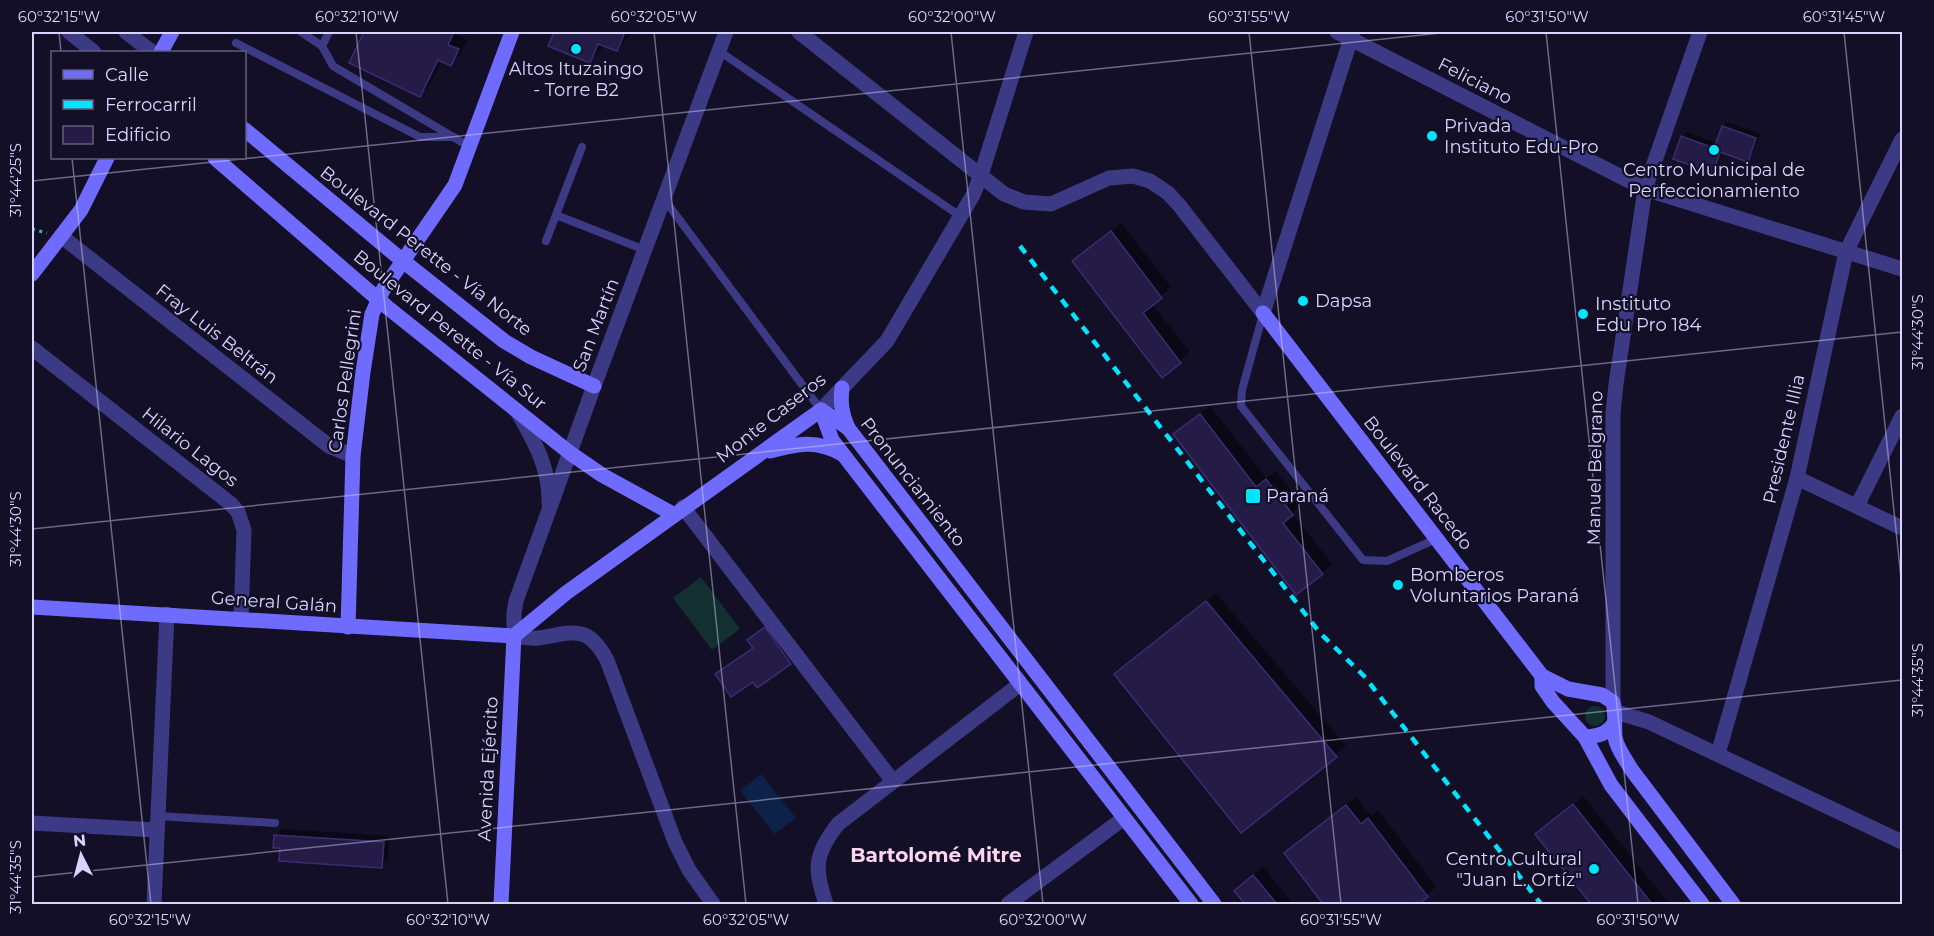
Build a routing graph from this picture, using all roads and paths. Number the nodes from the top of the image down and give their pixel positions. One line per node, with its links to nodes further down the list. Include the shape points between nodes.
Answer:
1 (69, 32): 14 (street)
2 (126, 32): 15 (street)
3 (172, 32): 16 (street)
4 (301, 32): 13 (lane)
5 (329, 32): 13 (lane)
6 (512, 32): 21 (street, Carlos Pellegrini)
7 (726, 32): 17 (street, San Martín)
8 (799, 32): 25 (street)
9 (1026, 32): 25 (street, Monte Caseros)
10 (1700, 32): 26 (street, Manuel Belgrano)
11 (1347, 34): 26 (street, Feliciano); 38 (street)
12 (236, 43): 19 (lane, via 420,137)
13 (322, 46): 19 (lane, via 333,66)
14 (93, 51)
15 (151, 51)
16 (162, 51)
17 (719, 51): 27 (street, San Martín); 29 (lane)
18 (246, 131): 34 (street, Boulevard Perette - Vía Norte)
19 (454, 137): 21 (lane)
20 (1902, 140): 33 (street, Presidente Illia)
21 (470, 147): 34 (street, Carlos Pellegrini, via 456,185)
22 (582, 147): 28 (lane)
23 (106, 159): 30 (street, via 81,210)
24 (217, 159): 37 (street, Boulevard Perette - Vía Sur)
25 (981, 175): 29 (street, Monte Caseros); 38 (street, via 1004,194 1024,202 1051,204 1109,178 1133,176 1150,181 1179,205)
26 (1645, 189): 33 (street, Feliciano); 64 (street, Manuel Belgrano, via 1613,413)
27 (664, 199): 32 (street, San Martín); 43 (lane)
28 (556, 215): 31 (lane); 32 (lane)
29 (960, 216): 41 (street, Monte Caseros, via 887,341)
30 (61, 236): 36 (street); 48 (street, Fray Luis Beltrán, via 329,446)
31 (546, 241)
32 (645, 250): 40 (street, San Martín)
33 (1846, 252): 35 (street, Feliciano); 50 (street, Presidente Illia)
34 (403, 261): 37 (street, Carlos Pellegrini); 40 (street, Boulevard Perette - Vía Norte, via 519,351)
35 (1902, 268)
36 (32, 274)
37 (378, 299): 42 (street, Boulevard Perette - Vía Sur); 48 (street, Carlos Pellegrini, via 367,342)
38 (1263, 313): 55 (street, Boulevard Racedo); 55 (lane, via 1241,406 1363,560 1387,561)
39 (32, 348): 58 (street, Hilario Lagos, via 238,512 244,530)
40 (594, 386): 46 (street, San Martín)
41 (842, 388): 43 (street, Monte Caseros); 45 (street, via 840,402)
42 (515, 409): 46 (street, Boulevard Perette - Vía Sur); 52 (street, via 535,441 544,465)
43 (821, 410): 45 (street, Pronunciamiento); 47 (street, Monte Caseros); 49 (street, via 832,440)
44 (1902, 416): 51 (street)
45 (848, 428): 80 (street, Pronunciamiento)
46 (570, 453): 52 (street, San Martín); 53 (street, Boulevard Perette - Vía Sur, via 602,475)
47 (762, 453): 49 (street, via 816,444); 53 (street, Monte Caseros)
48 (353, 456): 59 (street, Carlos Pellegrini)
49 (844, 456): 62 (street)
50 (1797, 478): 51 (street); 67 (street, Presidente Illia)
51 (1857, 506): 54 (street)
52 (549, 510): 60 (street, San Martín, via 516,601)
53 (678, 511): 60 (street, Monte Caseros); 68 (street)
54 (1902, 528)
55 (1436, 539): 61 (street, Boulevard Racedo)
56 (32, 607): 57 (street, General Galán)
57 (167, 614): 58 (street, General Galán); 71 (street)
58 (241, 619): 59 (street, General Galán)
59 (348, 627): 60 (street, General Galán)
60 (514, 636): 75 (street, Avenida Ejército); 76 (street, via 536,638 579,633 591,636 597,643 607,660 675,842)
61 (1542, 676): 63 (street, Boulevard Racedo, via 1568,689); 65 (street, Boulevard Racedo, via 1542,686)
62 (1020, 684): 68 (street); 69 (street)
63 (1591, 694): 64 (street, Boulevard Racedo, via 1602,695); 65 (street, via 1575,703)
64 (1614, 713): 66 (street, via 1607,732); 67 (street, via 1648,722); 82 (street, via 1619,749 1631,769)
65 (1572, 721): 66 (street, Boulevard Racedo)
66 (1585, 738): 81 (street, Boulevard Racedo, via 1611,785)
67 (1718, 754): 73 (street)
68 (892, 780): 77 (street, via 837,824 823,842 819,883)
69 (1124, 818): 78 (street); 79 (street)
70 (32, 823): 71 (street)
71 (157, 823): 72 (lane); 74 (street)
72 (275, 823)
73 (1902, 842)
74 (154, 904)
75 (501, 904)
76 (713, 904)
77 (826, 904)
78 (1008, 904)
79 (1191, 904)
80 (1214, 904)
81 (1702, 904)
82 (1733, 904)

